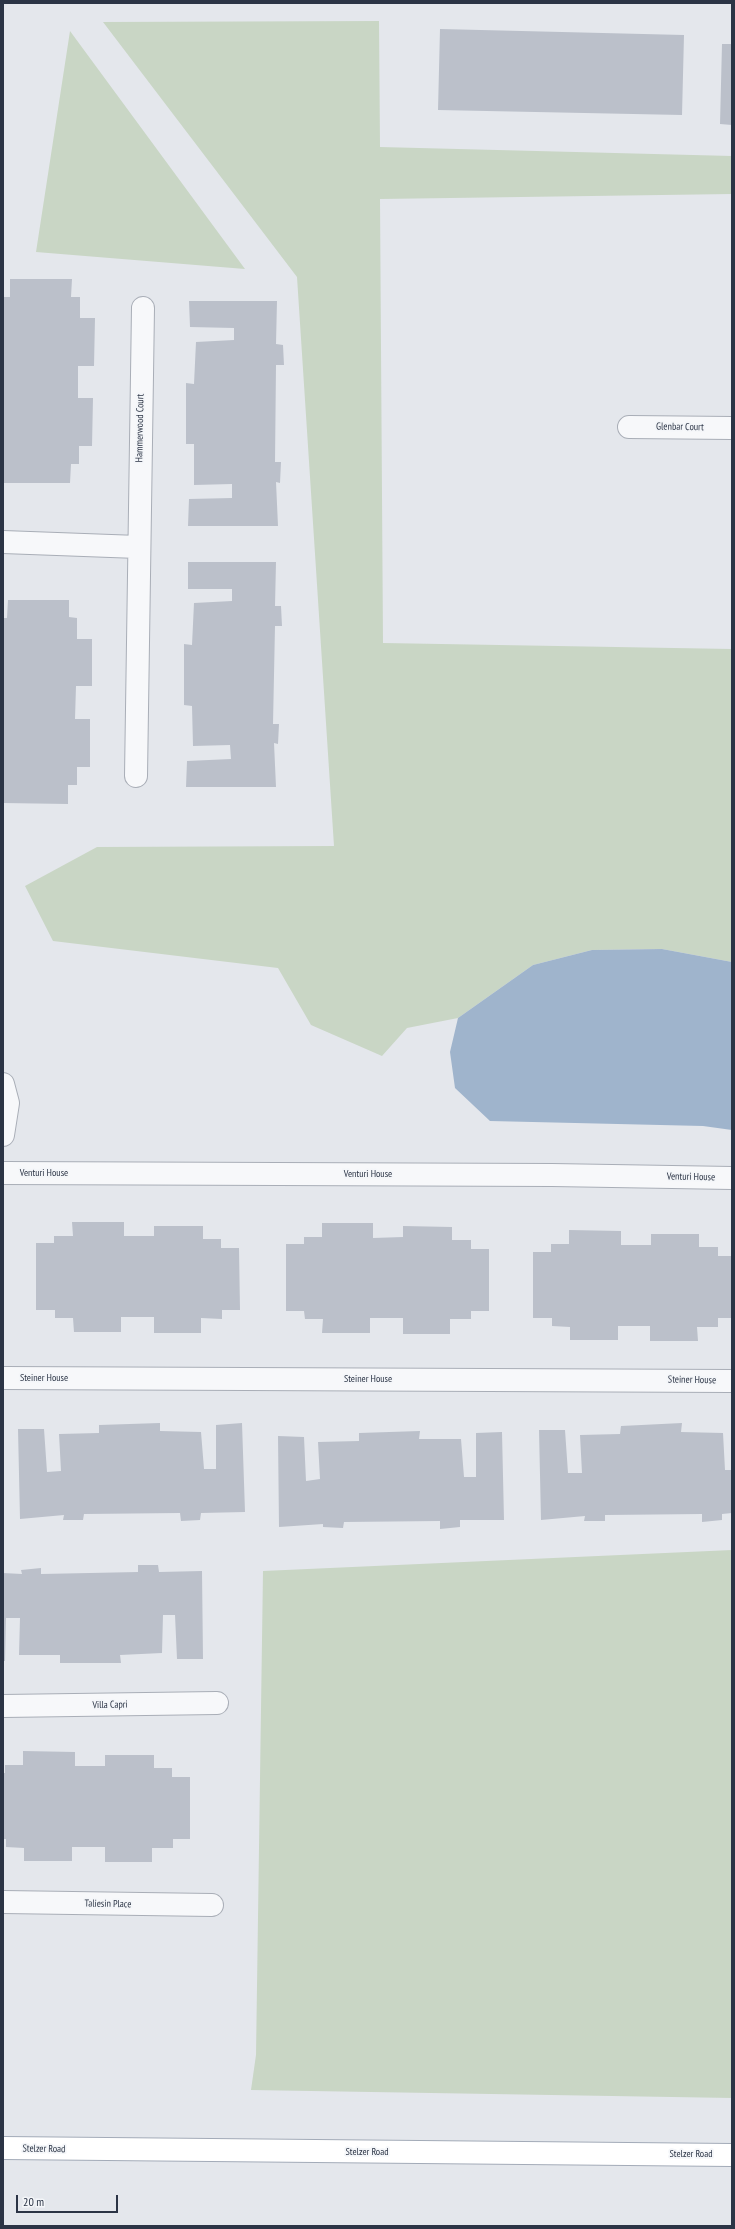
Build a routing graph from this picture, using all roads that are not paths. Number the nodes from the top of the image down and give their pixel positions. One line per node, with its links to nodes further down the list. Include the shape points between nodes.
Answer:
1 (143, 308): 5 (street, Hammerwood Court)
2 (629, 427): 3 (street, Glenbar Court)
3 (732, 428)
4 (3, 542): 5 (street)
5 (138, 547): 6 (street, Hammerwood Court)
6 (136, 776)
7 (3, 1084): 8 (street, via 8,1103)
8 (3, 1135)
9 (3, 1173): 10 (street, Venturi House)
10 (732, 1178)
11 (3, 1378): 12 (street, Steiner House)
12 (732, 1381)
13 (217, 1703): 14 (street, Villa Capri)
14 (3, 1706)
15 (3, 1902): 16 (street, Taliesin Place)
16 (212, 1905)
17 (3, 2148): 18 (main road, Stelzer Road)
18 (732, 2155)

